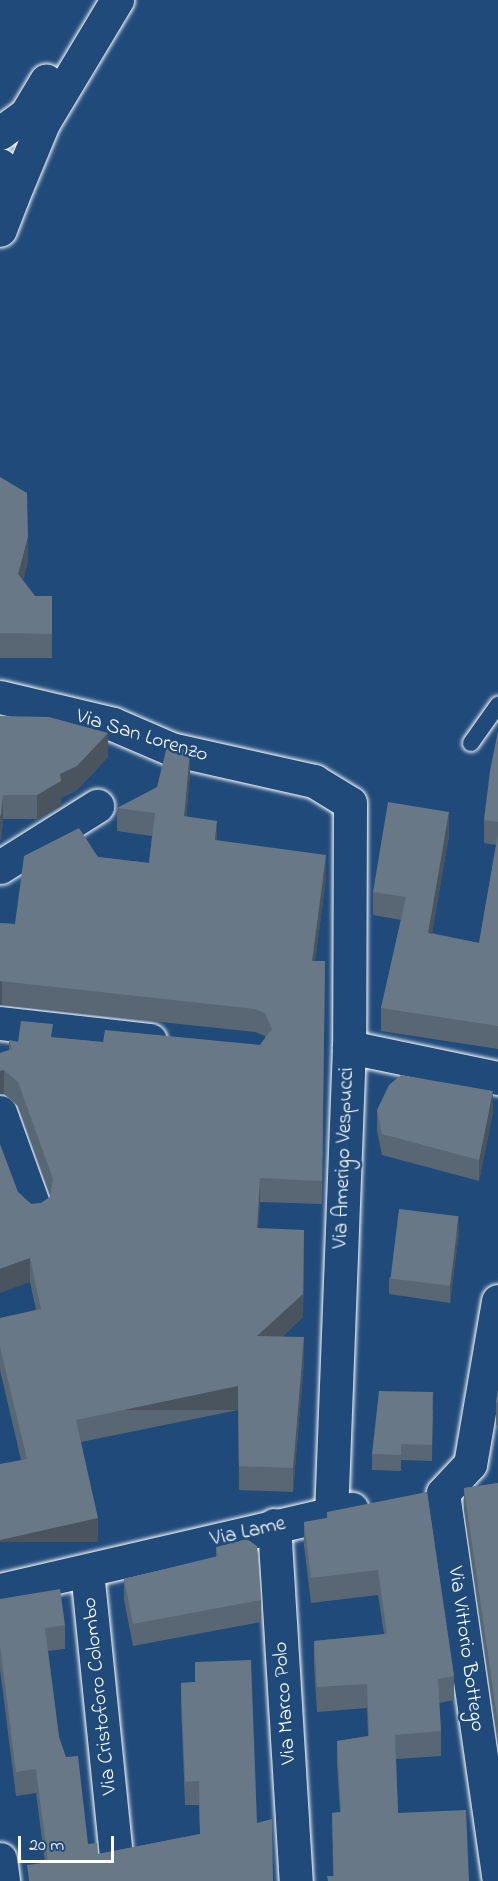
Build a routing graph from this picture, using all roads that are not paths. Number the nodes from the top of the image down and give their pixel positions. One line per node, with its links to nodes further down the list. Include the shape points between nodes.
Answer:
1 (96, 0): 3 (street, via 26,114)
2 (117, 0): 5 (street, via 44,123)
3 (0, 133)
4 (0, 165): 5 (street)
5 (12, 198): 6 (street)
6 (0, 230)
7 (0, 697): 10 (street, Via San Lorenzo, via 113,724 171,749 314,781)
8 (498, 705): 9 (lane)
9 (471, 743)
10 (350, 803): 15 (street, Via Amerigo Vespucci)
11 (97, 806): 12 (street)
12 (0, 867)
13 (0, 1023): 14 (street)
14 (184, 1043)
15 (349, 1047): 16 (street); 22 (street, Via Amerigo Vespucci)
16 (498, 1078)
17 (0, 1112): 18 (street)
18 (35, 1209)
19 (498, 1301): 21 (street, via 470,1464)
20 (498, 1485): 21 (street, Via Lame)
21 (443, 1493): 22 (street, Via Lame); 28 (street, Via Vittorio Bottego)
22 (331, 1513): 23 (street, Via Lame)
23 (274, 1525): 24 (street, Via Lame); 30 (street, Via Marco Polo)
24 (87, 1571): 25 (street, Via Lame); 26 (street, Via Cristoforo Colombo)
25 (0, 1590)
26 (116, 1858)
27 (0, 1859): 29 (street)
28 (498, 1877)
29 (3, 1881)
30 (296, 1881)

